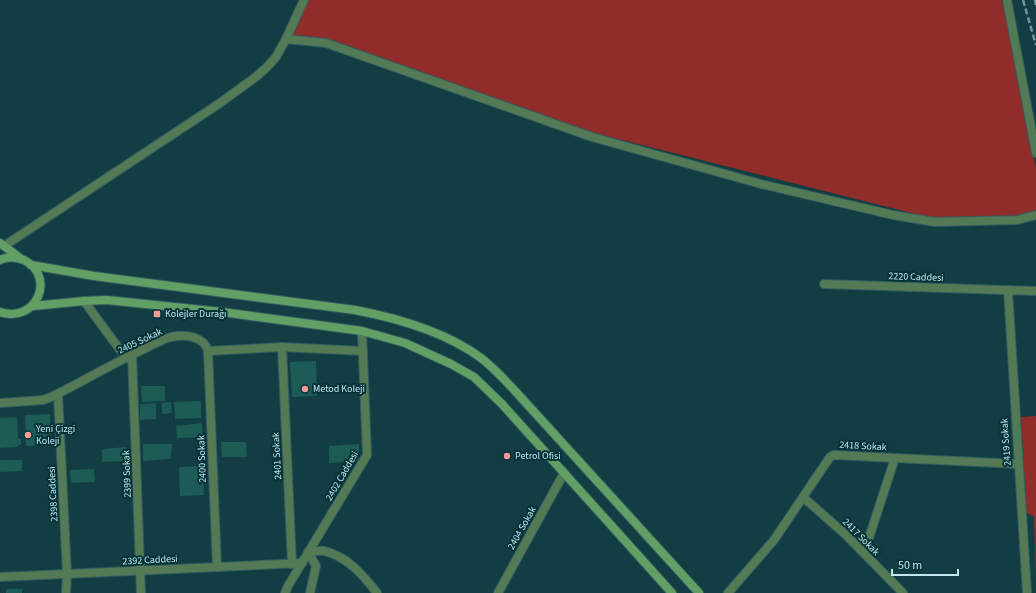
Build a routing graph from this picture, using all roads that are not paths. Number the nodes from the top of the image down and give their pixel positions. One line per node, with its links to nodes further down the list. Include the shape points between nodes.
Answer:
1 (304, 0): 3 (street)
2 (1008, 0): 4 (street)
3 (286, 39): 5 (street, via 326,43 592,137 777,188 935,222 1017,220); 6 (street, via 268,66 220,103)
4 (1036, 152)
5 (1036, 215)
6 (2, 245): 8 (main road)
7 (0, 260): 8 (main road, via 12,257)
8 (24, 260): 9 (main road)
9 (31, 265): 14 (main road, via 40,283 38,299); 42 (main road, via 94,276 355,310 392,318 450,340 481,358 508,383)
10 (824, 284): 11 (street, 2220 Caddesi)
11 (1008, 290): 12 (street, 2220 Caddesi); 24 (street, 2419 Sokak)
12 (1036, 291)
13 (84, 301): 14 (main road); 16 (main road, via 107,300 222,312); 20 (street)
14 (33, 306): 15 (main road, via 17,315)
15 (0, 312)
16 (362, 331): 19 (street, 2402 Caddesi); 25 (main road, via 420,349 474,377)
17 (282, 347): 18 (street); 19 (street); 30 (street, 2401 Sokak)
18 (208, 351): 20 (street, 2405 Sokak, via 200,340 179,336 165,339); 31 (street, 2400 Sokak)
19 (363, 351): 27 (street, 2402 Caddesi, via 367,456)
20 (129, 356): 21 (street, 2405 Sokak); 32 (street, 2399 Sokak)
21 (58, 394): 22 (street, 2405 Sokak, via 43,400); 33 (street, 2398 Caddesi)
22 (0, 403)
23 (895, 458): 24 (street, 2418 Sokak); 26 (street, 2418 Sokak, via 834,455 830,457); 28 (street)
24 (1018, 464): 45 (street, 2419 Sokak)
25 (564, 473): 40 (street, 2404 Sokak); 41 (main road)
26 (804, 498): 28 (street, 2417 Sokak); 43 (street, 2418 Sokak, via 774,540)
27 (308, 552): 29 (street, 2402 Caddesi); 38 (street, via 316,566); 39 (street, via 323,551 344,559 366,578)
28 (864, 553): 44 (street, 2417 Sokak)
29 (302, 563): 30 (street, 2392 Caddesi); 37 (street, 2402 Caddesi)
30 (292, 564): 31 (street, 2392 Caddesi)
31 (217, 567): 32 (street, 2392 Caddesi)
32 (140, 571): 33 (street, 2392 Caddesi); 36 (street, 2399 Sokak)
33 (67, 574): 34 (street, 2392 Caddesi); 35 (street, 2398 Caddesi)
34 (0, 577)
35 (66, 593)
36 (141, 593)
37 (285, 593)
38 (310, 593)
39 (377, 593)
40 (498, 593)
41 (672, 593)
42 (699, 593)
43 (728, 593)
44 (903, 593)
45 (1026, 593)

